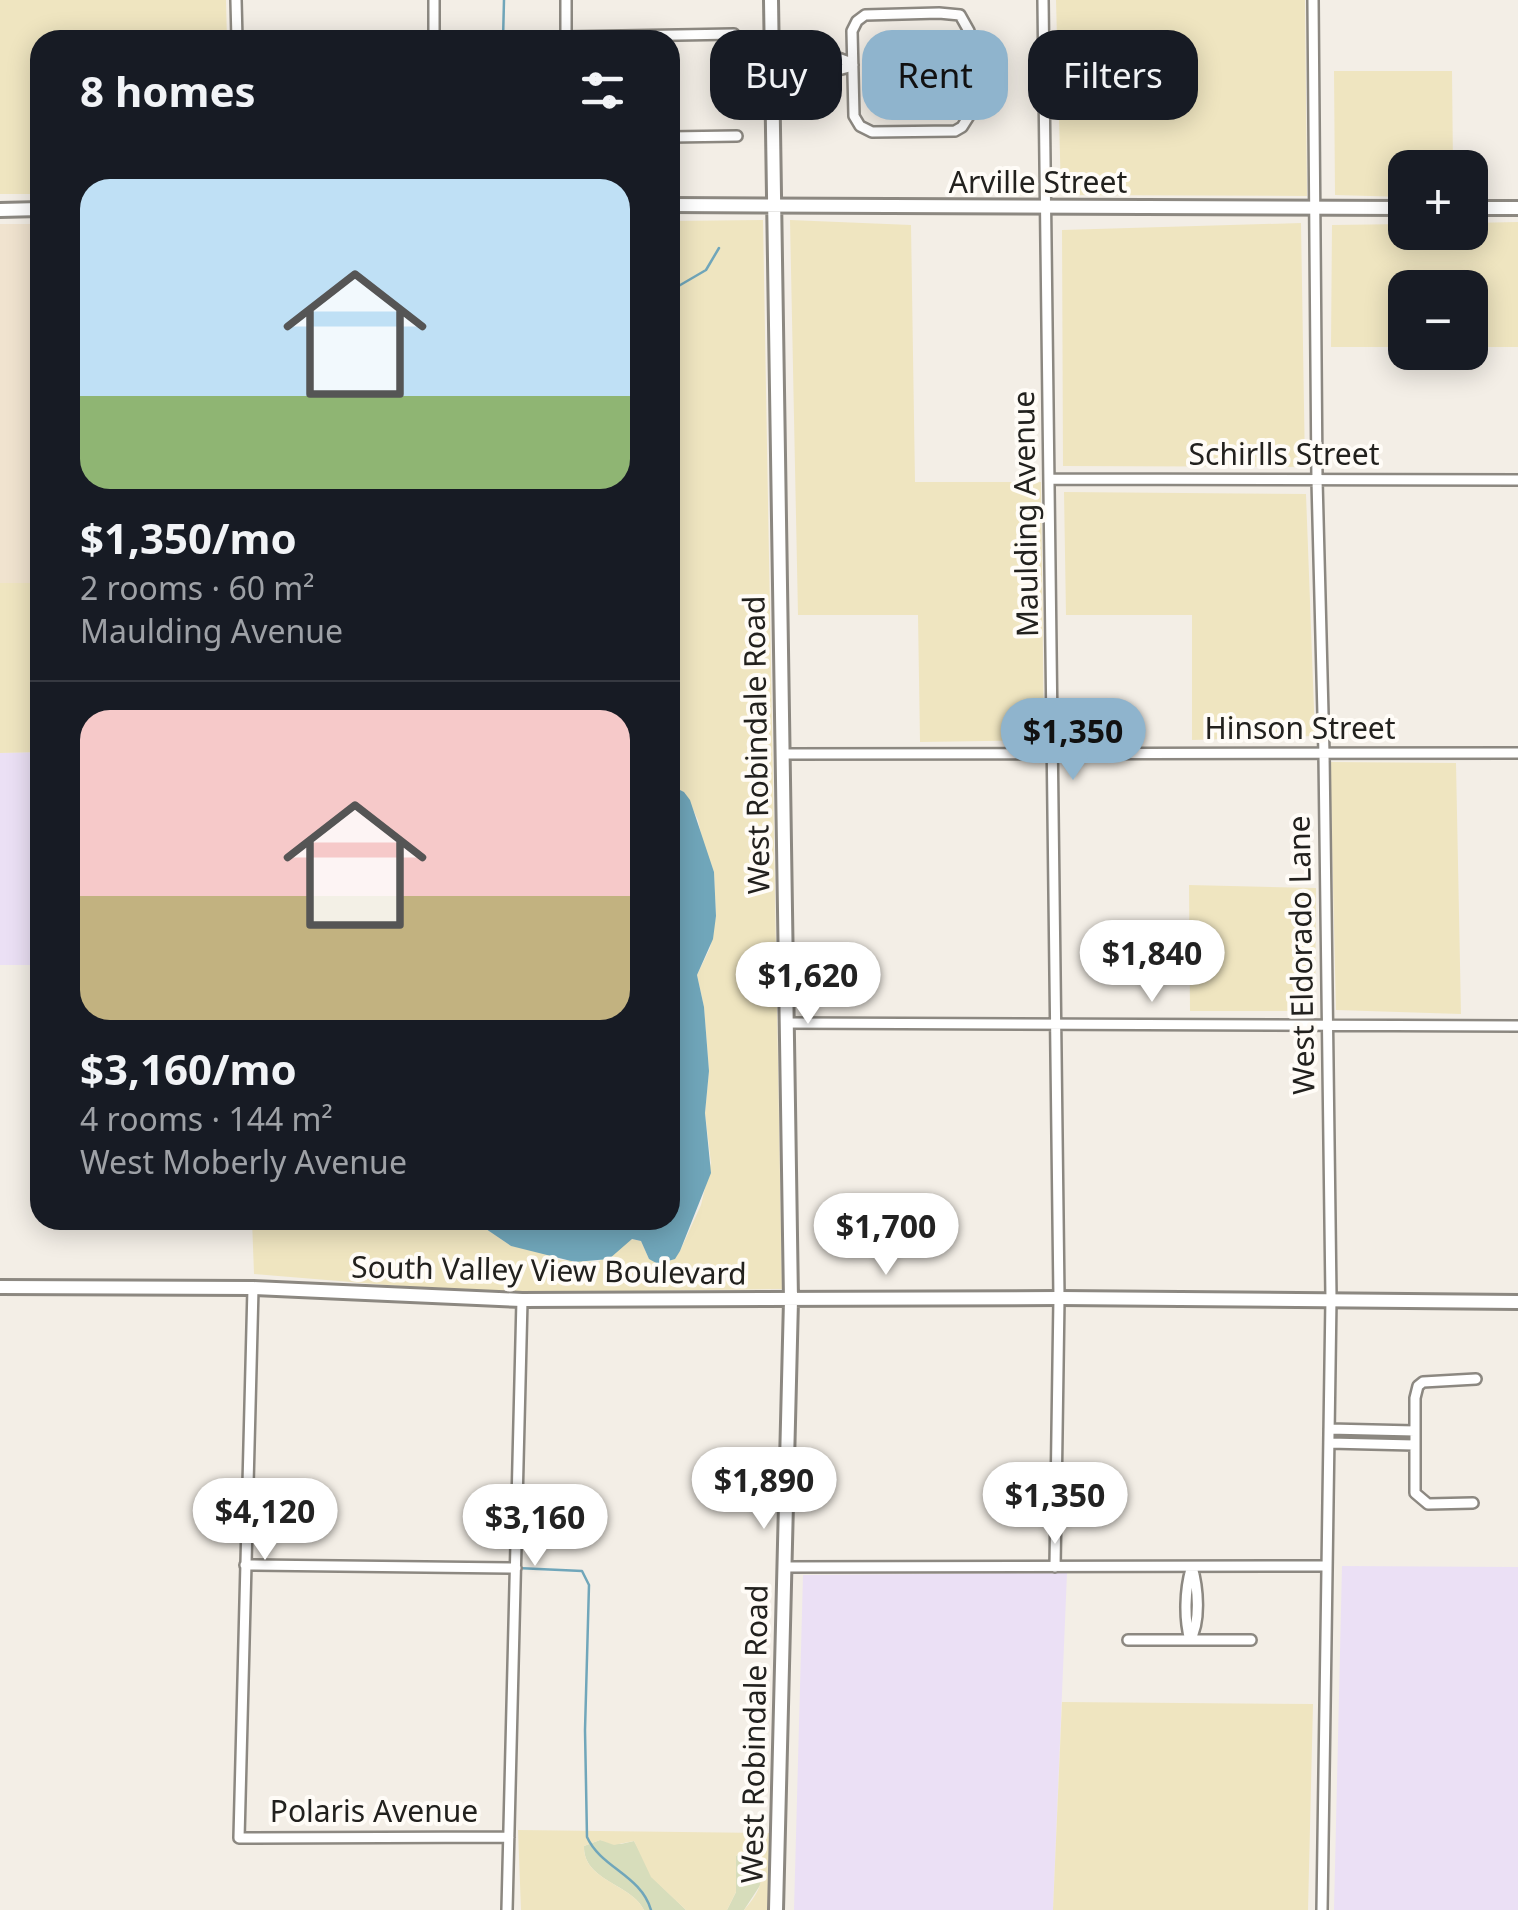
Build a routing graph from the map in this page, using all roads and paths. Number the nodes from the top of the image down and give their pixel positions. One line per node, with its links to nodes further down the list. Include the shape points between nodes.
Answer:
1 (236, 0): 7 (street)
2 (434, 0): 8 (street)
3 (566, 0): 9 (street)
4 (771, 0): 10 (street, West Robindale Road)
5 (1043, 0): 23 (street, Maulding Avenue)
6 (1313, 0): 24 (street, West Eldorado Lane)
7 (237, 30)
8 (434, 30)
9 (566, 30)
10 (771, 30)
11 (680, 35): 12 (street)
12 (710, 35)
13 (842, 58): 14 (street)
14 (853, 65): 14 (street, via 854,116 872,132 955,131 969,116 969,31 960,15 864,14 852,31)
15 (774, 120): 18 (street, West Robindale Road)
16 (737, 136): 17 (street)
17 (680, 137)
18 (776, 205): 19 (street, Arville Street); 23 (street, Arville Street); 31 (street, West Robindale Road)
19 (680, 206)
20 (1388, 208): 24 (street, Arville Street)
21 (1488, 208): 22 (street)
22 (1518, 208)
23 (1045, 209): 24 (street, Arville Street); 27 (street, Maulding Avenue)
24 (1314, 209): 28 (street, West Eldorado Lane)
25 (0, 210): 26 (street)
26 (30, 210)
27 (1051, 479): 28 (street, Schirlls Street); 32 (street, Maulding Avenue)
28 (1317, 480): 29 (street, Schirlls Street); 33 (street, West Eldorado Lane)
29 (1518, 480)
30 (1518, 753): 33 (street, Hinson Street)
31 (782, 754): 32 (street, Hinson Street); 34 (street, West Robindale Road)
32 (1053, 754): 33 (street, Hinson Street); 35 (street, Maulding Avenue)
33 (1324, 754): 36 (street, West Eldorado Lane)
34 (786, 1024): 35 (street); 43 (street, West Robindale Road)
35 (1056, 1024): 36 (street); 40 (street, Maulding Avenue)
36 (1328, 1026): 37 (street); 41 (street, West Eldorado Lane)
37 (1518, 1026)
38 (0, 1287): 39 (street, South Valley View Boulevard)
39 (254, 1288): 42 (street, South Valley View Boulevard); 51 (street)
40 (1059, 1298): 41 (street, South Valley View Boulevard); 43 (street, South Valley View Boulevard); 54 (street, Maulding Avenue)
41 (1331, 1298): 44 (street, South Valley View Boulevard); 46 (street, West Eldorado Lane)
42 (522, 1300): 43 (street, South Valley View Boulevard); 56 (street)
43 (790, 1300): 53 (street, West Robindale Road)
44 (1518, 1302)
45 (1476, 1379): 47 (street, via 1418,1386)
46 (1329, 1429): 47 (street); 48 (street, West Eldorado Lane)
47 (1414, 1430): 49 (street)
48 (1329, 1443): 49 (street); 52 (street, West Eldorado Lane)
49 (1414, 1444): 50 (street, via 1418,1498 1428,1504)
50 (1473, 1503)
51 (245, 1565): 56 (street); 60 (street, Polaris Avenue, via 239,1838)
52 (1327, 1566): 55 (street); 63 (street, West Eldorado Lane)
53 (784, 1567): 54 (street); 62 (street, West Robindale Road)
54 (1055, 1567): 55 (street)
55 (1192, 1567): 58 (street, via 1196,1631)
56 (516, 1568): 60 (street)
57 (1128, 1640): 58 (street)
58 (1190, 1640): 59 (street)
59 (1251, 1640)
60 (509, 1837): 61 (street)
61 (507, 1910)
62 (776, 1910)
63 (1322, 1910)

